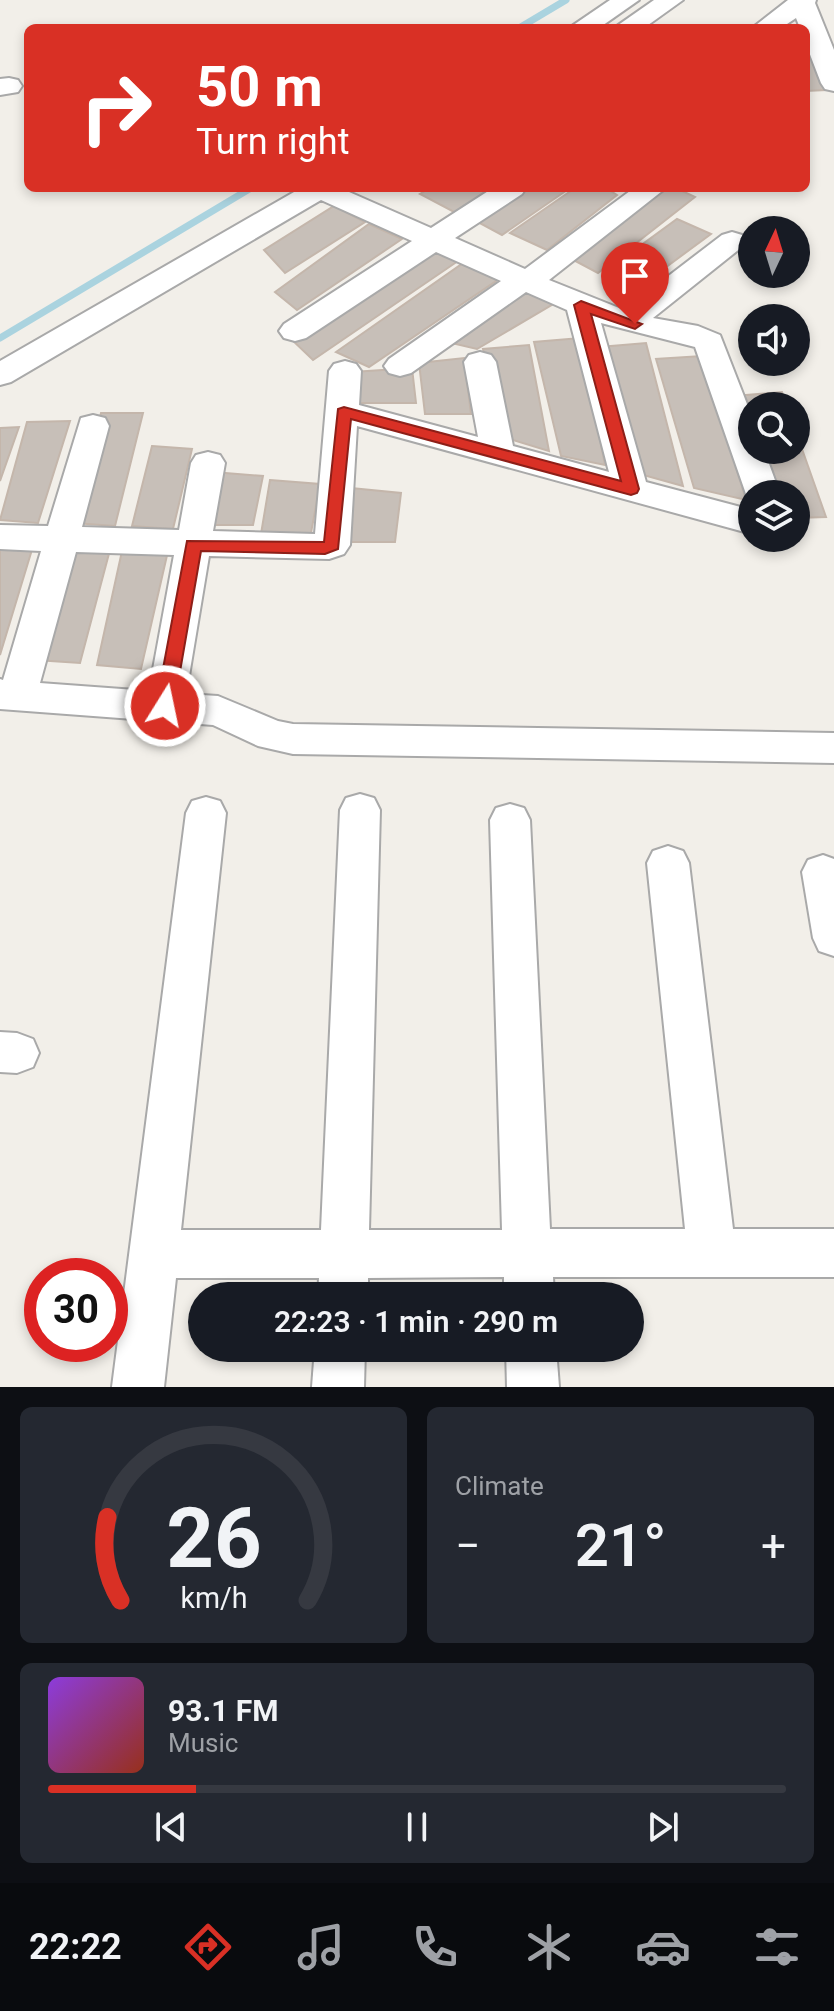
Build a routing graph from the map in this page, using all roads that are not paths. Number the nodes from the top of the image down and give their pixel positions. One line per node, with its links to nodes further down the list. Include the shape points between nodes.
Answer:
1 (627, 0): 4 (street)
2 (671, 0): 5 (street)
3 (803, 1): 6 (street); 7 (street)
4 (588, 24)
5 (633, 24)
6 (771, 24)
7 (834, 83)
8 (327, 192): 11 (street); 13 (street); 21 (street)
9 (506, 192): 11 (street)
10 (639, 192): 14 (street)
11 (435, 240): 14 (street); 17 (street)
12 (732, 241): 16 (street)
13 (267, 244)
14 (526, 280): 15 (street); 19 (street)
15 (581, 305): 16 (street); 27 (street)
16 (628, 322): 26 (street, via 709,342)
17 (295, 331)
18 (480, 362): 24 (street)
19 (400, 366)
20 (345, 371): 22 (street)
21 (0, 375)
22 (344, 412): 24 (street); 31 (street, via 332,545)
23 (93, 426): 30 (street)
24 (497, 452): 27 (street)
25 (208, 463): 31 (street)
26 (758, 480)
27 (631, 489): 28 (street)
28 (738, 518)
29 (0, 537): 30 (street)
30 (61, 539): 31 (street); 32 (street)
31 (193, 545): 33 (street)
32 (9, 694): 33 (street)
33 (165, 706): 34 (street, via 218,711 293,739)
34 (834, 748)
35 (360, 810): 44 (street)
36 (206, 813): 42 (street)
37 (510, 820): 45 (street)
38 (668, 863): 43 (street)
39 (823, 872): 40 (street)
40 (834, 938)
41 (834, 1253): 43 (street)
42 (156, 1254): 44 (street); 48 (street)
43 (712, 1254): 45 (street)
44 (344, 1275): 45 (street)
45 (528, 1275)
46 (339, 1362): 49 (street)
47 (532, 1362): 50 (street)
48 (138, 1387)
49 (338, 1387)
50 (533, 1387)

